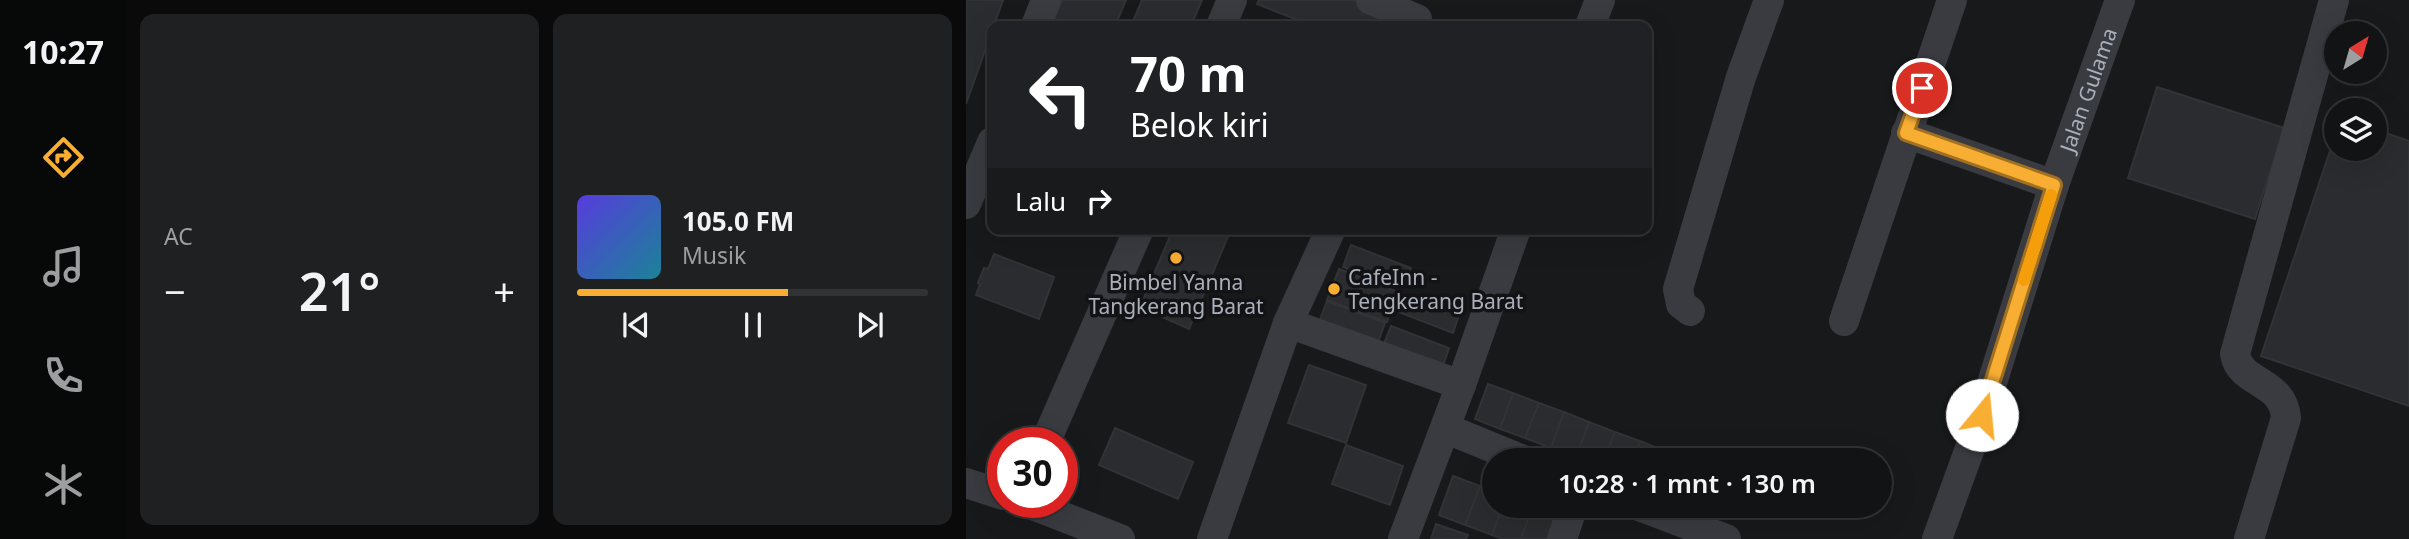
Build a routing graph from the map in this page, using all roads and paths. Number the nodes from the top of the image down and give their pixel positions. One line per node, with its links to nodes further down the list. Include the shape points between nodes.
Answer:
1 (1046, 0): 10 (street)
2 (1232, 0): 11 (street)
3 (1371, 0): 9 (street)
4 (1600, 0): 12 (street)
5 (1769, 0): 20 (street, via 1741,77 1678,289 1681,304)
6 (1952, 0): 13 (street)
7 (2120, 0): 15 (street, Jalan Gulama)
8 (2334, 0): 38 (street, via 2235,354 2239,367 2278,395 2286,418)
9 (1418, 15)
10 (1038, 21)
11 (1223, 21)
12 (1592, 21)
13 (1906, 133): 15 (street); 21 (street)
14 (987, 154): 16 (street)
15 (2054, 185): 37 (street, Jalan Gulama, via 1982,415)
16 (966, 204)
17 (1136, 235): 24 (street)
18 (1328, 235): 22 (street)
19 (1514, 235): 23 (street)
20 (1690, 311)
21 (1844, 321)
22 (1288, 323): 23 (street); 33 (street)
23 (1461, 385): 34 (street)
24 (1052, 427)
25 (1457, 433): 26 (street)
26 (1494, 448)
27 (966, 483): 28 (street)
28 (987, 490)
29 (1066, 518): 32 (street)
30 (1569, 518): 35 (street)
31 (1671, 518): 36 (street)
32 (1120, 539)
33 (1212, 539)
34 (1404, 539)
35 (1562, 539)
36 (1726, 539)
37 (1937, 539)
38 (2249, 539)

